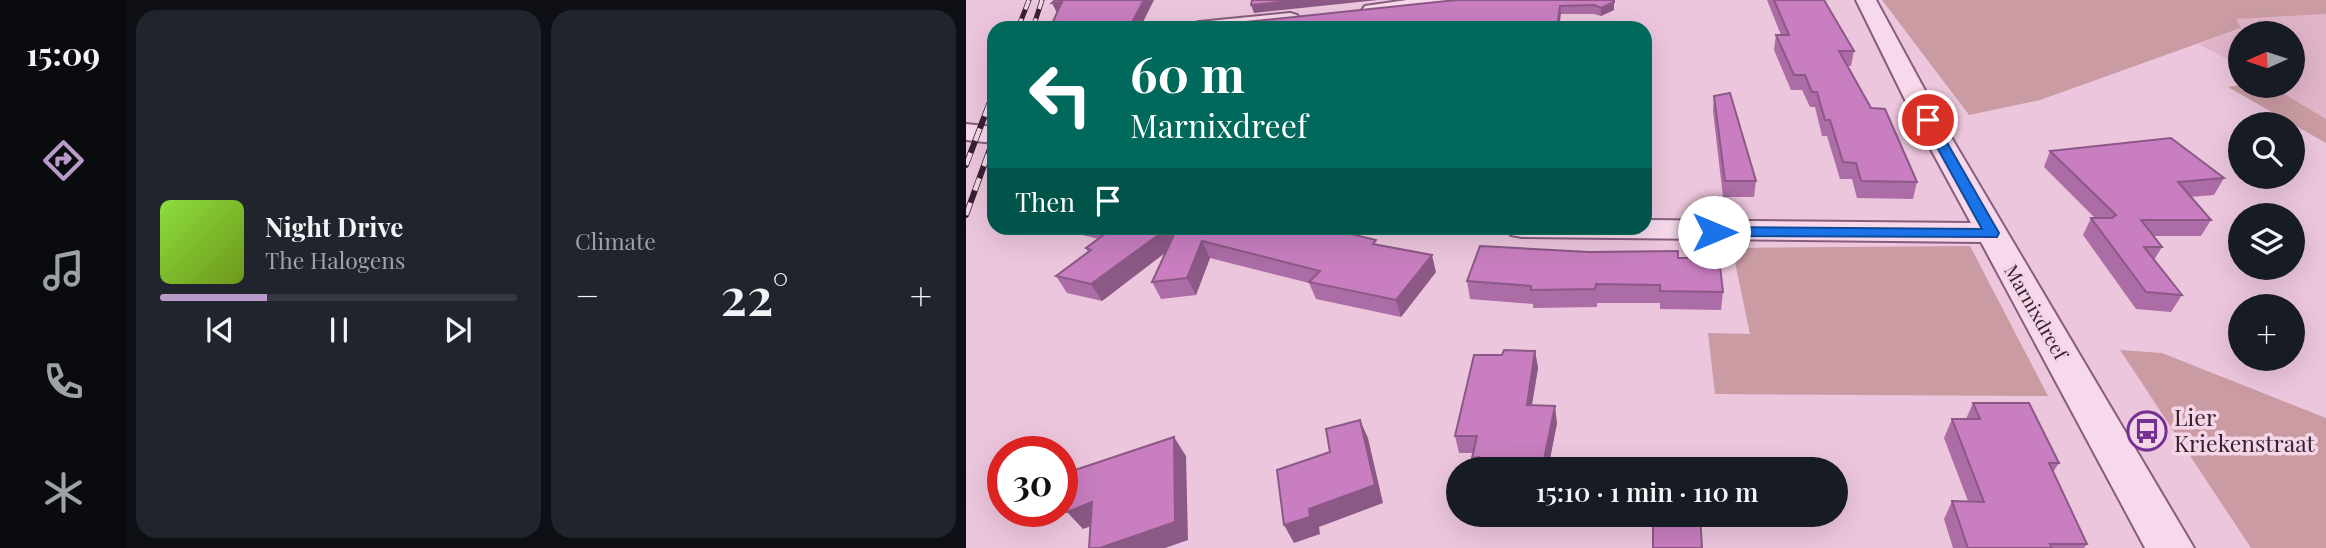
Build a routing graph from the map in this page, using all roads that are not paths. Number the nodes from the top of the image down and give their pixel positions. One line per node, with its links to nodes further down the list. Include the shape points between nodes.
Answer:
1 (1456, 0): 3 (street)
2 (1866, 0): 9 (street, Marnixdreef)
3 (1358, 11)
4 (1305, 17): 5 (street)
5 (1220, 21)
6 (966, 132): 7 (street)
7 (987, 134)
8 (1652, 229): 9 (street)
9 (1992, 233): 10 (street, Marnixdreef)
10 (2170, 548)

